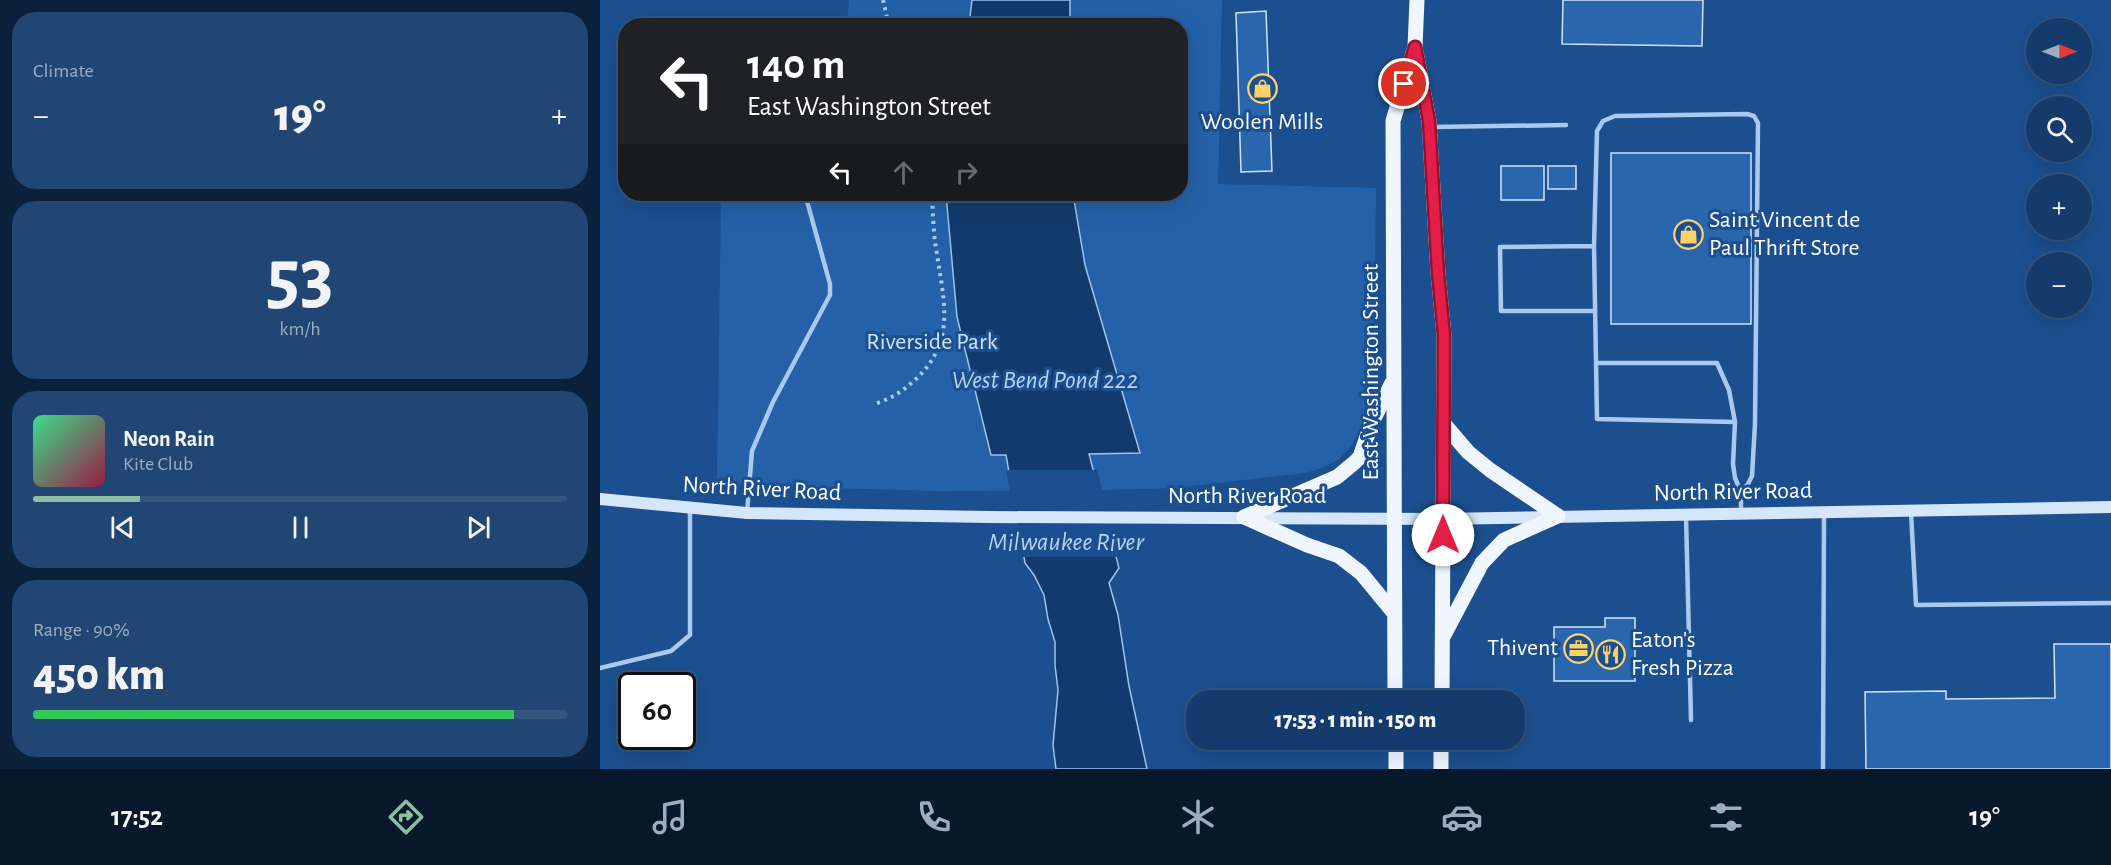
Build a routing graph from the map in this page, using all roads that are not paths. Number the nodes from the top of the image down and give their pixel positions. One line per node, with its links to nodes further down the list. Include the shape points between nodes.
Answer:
1 (1416, 0): 2 (main road, East Washington Street)
2 (1415, 47): 4 (main road, East Washington Street); 9 (main road, East Washington Street, via 1393,121)
3 (1566, 125): 4 (lane)
4 (1430, 127): 11 (main road, East Washington Street, via 1444,335)
5 (807, 201): 18 (lane, via 830,295 755,442)
6 (1594, 246): 7 (lane); 7 (lane, via 1500,247 1501,311); 12 (lane, via 1597,130 1603,121 1615,116 1754,116 1758,123 1756,402 1752,476)
7 (1595, 311): 8 (lane)
8 (1596, 363): 10 (lane, via 1717,363 1729,390); 10 (lane, via 1597,419)
9 (1393, 381): 22 (main road, via 1354,463 1337,477); 23 (main road, East Washington Street)
10 (1735, 422): 12 (lane, via 1733,465)
11 (1444, 424): 21 (main road, via 1490,470); 24 (main road, East Washington Street)
12 (1742, 492): 19 (lane)
13 (600, 499): 15 (street, North River Road)
14 (2111, 507): 16 (street, North River Road)
15 (690, 508): 18 (street, North River Road); 28 (lane, via 690,635 671,651)
16 (1911, 510): 17 (street, North River Road); 25 (lane, via 1916,605)
17 (1824, 512): 19 (street, North River Road); 36 (lane)
18 (747, 513): 22 (street, North River Road)
19 (1741, 513): 20 (street, North River Road)
20 (1686, 514): 21 (street, North River Road); 31 (lane)
21 (1558, 516): 24 (street, North River Road); 27 (main road, via 1504,540 1482,563)
22 (1244, 518): 23 (street, North River Road); 26 (main road, via 1339,556 1361,573)
23 (1394, 519): 24 (street, North River Road); 26 (main road, East Washington Street)
24 (1443, 519): 27 (main road, East Washington Street)
25 (2111, 603)
26 (1394, 613): 29 (main road, East Washington Street)
27 (1442, 638): 30 (main road, East Washington Street)
28 (600, 668)
29 (1395, 690)
30 (1442, 690)
31 (1691, 720)
32 (1396, 750): 34 (main road)
33 (1441, 750): 35 (main road)
34 (1396, 769)
35 (1441, 769)
36 (1823, 769)

